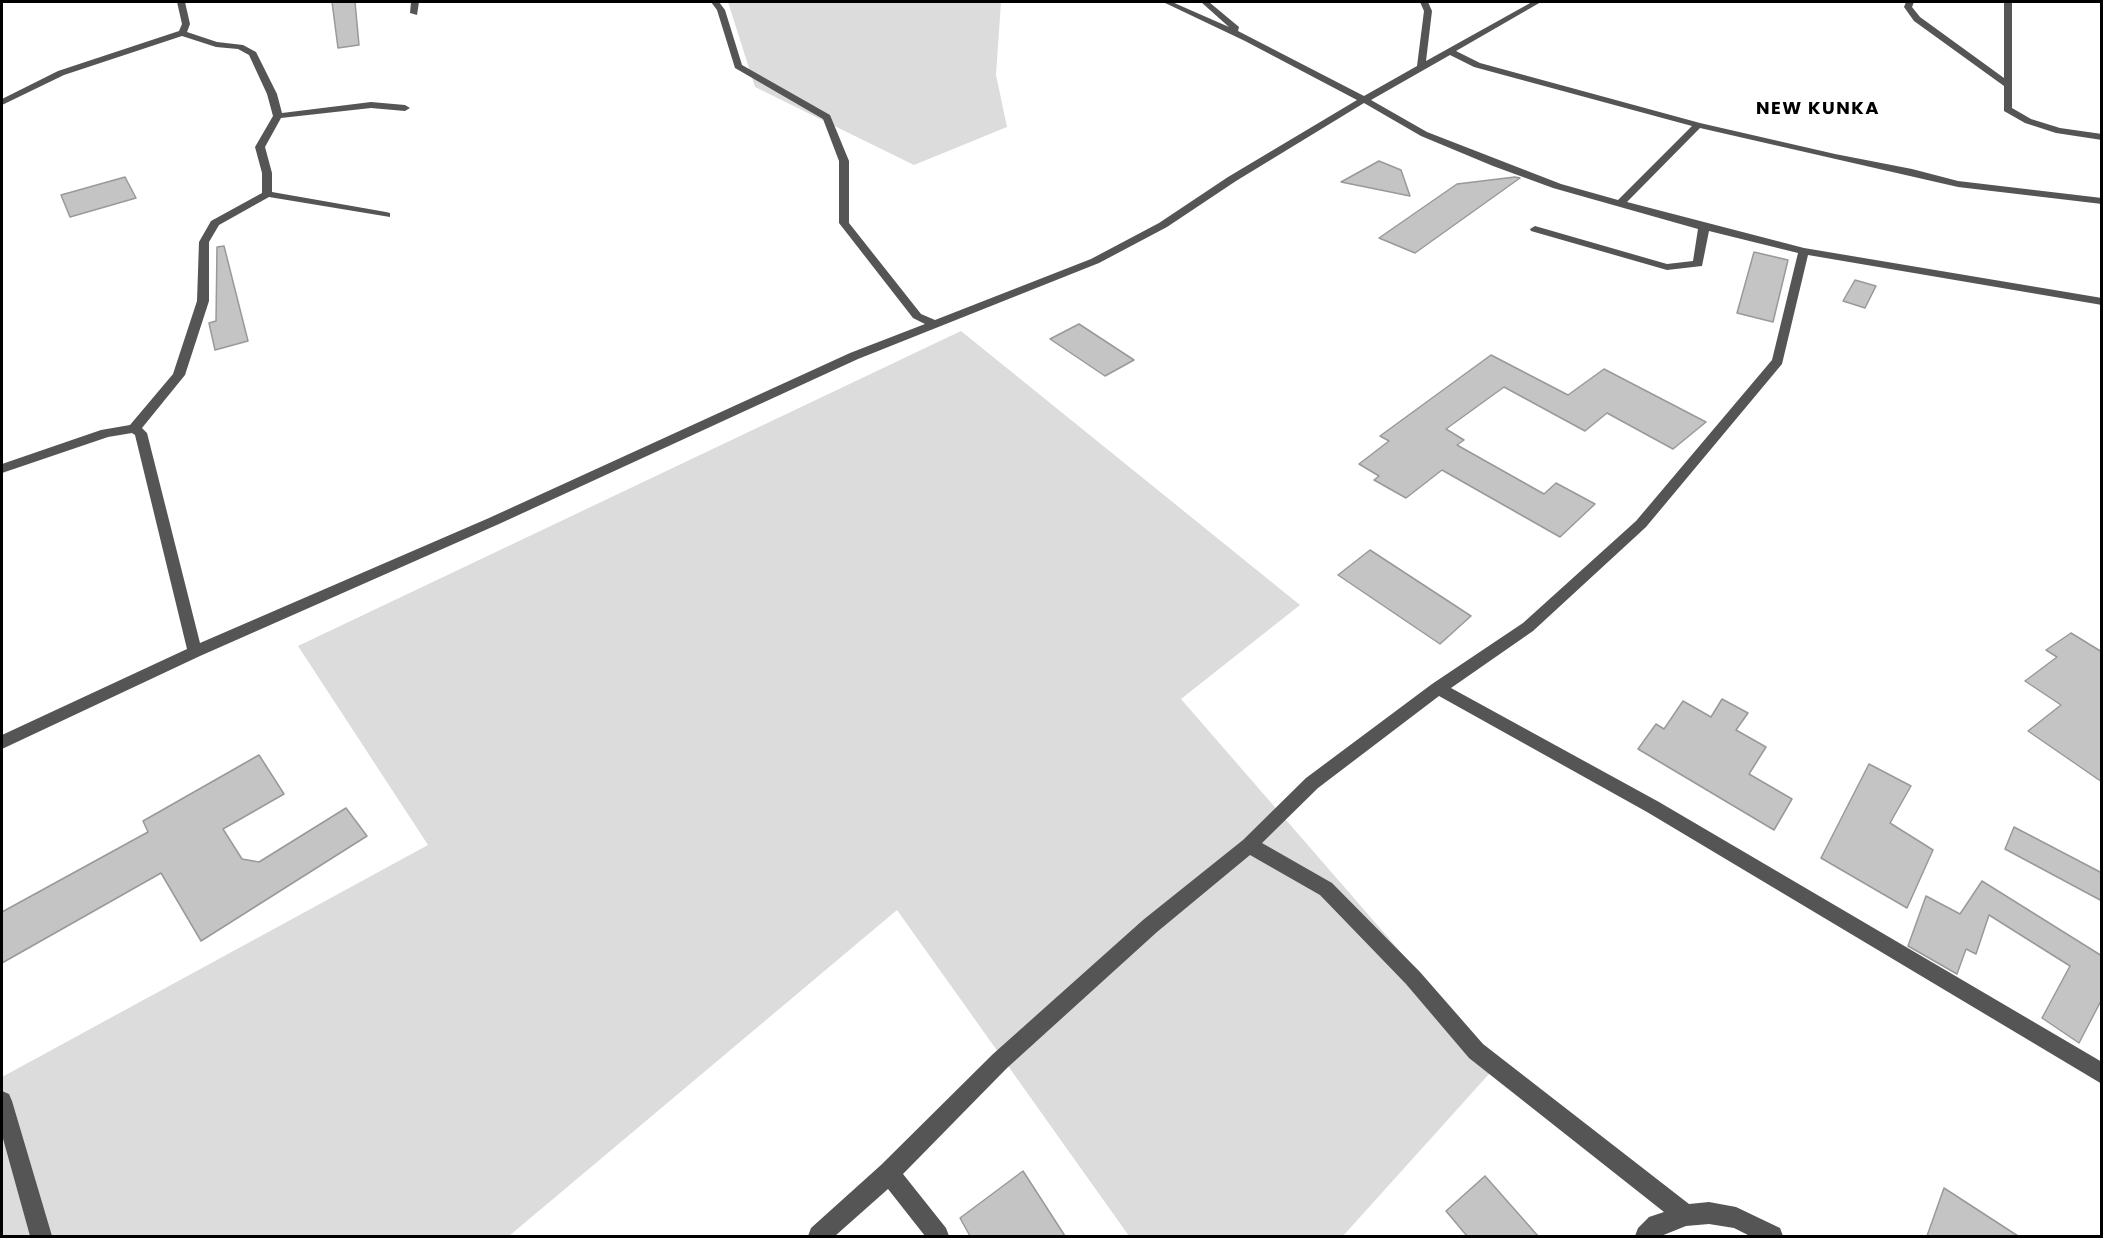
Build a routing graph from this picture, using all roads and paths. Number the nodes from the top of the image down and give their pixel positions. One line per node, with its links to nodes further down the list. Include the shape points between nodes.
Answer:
1 (181, 2): 11 (street, via 186,24)
2 (415, 2): 10 (street)
3 (715, 2): 30 (street, via 738,66 827,117 844,161 844,223 918,316)
4 (1167, 2): 12 (street)
5 (1205, 2): 12 (street)
6 (1424, 2): 14 (street, via 1428,11)
7 (1537, 2): 13 (street)
8 (1910, 2): 15 (street, via 1908,7 1917,19)
9 (2008, 2): 15 (street)
10 (414, 13)
11 (182, 33): 17 (street, via 61,73); 19 (street, via 254,54)
12 (1248, 39): 16 (street)
13 (1450, 51): 14 (street); 20 (street, via 1477,65)
14 (1421, 67): 16 (street)
15 (2009, 85): 21 (street, via 2007,109 2028,122)
16 (1365, 100): 24 (street, via 1458,149 1557,186); 30 (street, via 1163,225 1095,261)
17 (2, 102)
18 (405, 108): 19 (street, via 371,105)
19 (278, 116): 22 (street, via 260,147 267,173)
20 (1698, 125): 23 (street, via 1958,184); 24 (street)
21 (2102, 137)
22 (267, 194): 25 (street); 31 (street, via 215,224 204,242 203,301 179,375)
23 (2102, 201)
24 (1619, 204): 26 (street)
25 (386, 215)
26 (1704, 227): 27 (street, via 1698,264 1666,267); 28 (street)
27 (1535, 229)
28 (1804, 251): 29 (street); 34 (street, via 1778,361 1724,428 1624,540 1528,627)
29 (2102, 302)
30 (936, 325): 33 (street, via 854,356 494,521)
31 (134, 429): 32 (street, via 106,434); 33 (street, via 141,433)
32 (2, 469)
33 (195, 652): 35 (street)
34 (1438, 688): 36 (street, via 1312,783); 37 (street, via 1653,807)
35 (2, 742)
36 (1249, 845): 39 (street, via 1150,926 1000,1061); 40 (street, via 1326,889 1413,978 1476,1051)
37 (2102, 1074)
38 (2, 1101): 41 (street)
39 (889, 1173): 42 (street); 43 (street)
40 (1686, 1215): 44 (street, via 1657,1226); 45 (street, via 1709,1213 1736,1218)
41 (41, 1236)
42 (819, 1236)
43 (939, 1236)
44 (1646, 1236)
45 (1772, 1236)

